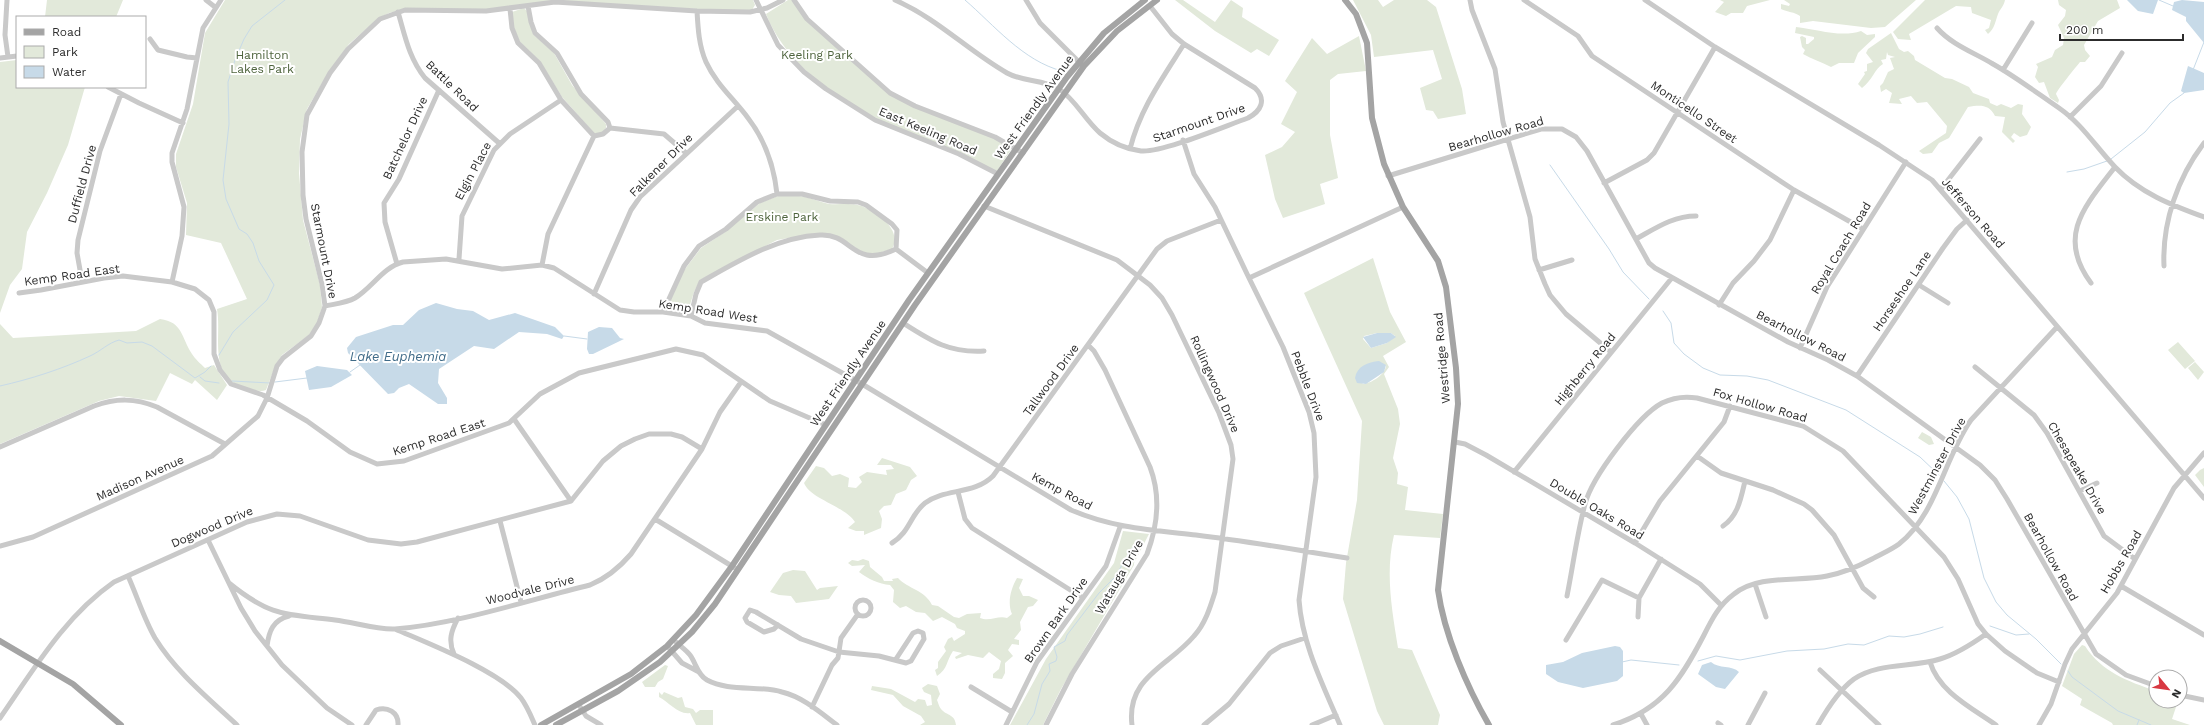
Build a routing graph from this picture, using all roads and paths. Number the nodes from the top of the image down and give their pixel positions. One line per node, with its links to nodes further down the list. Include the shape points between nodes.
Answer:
1 (6, 0): 29 (street, via 5,35)
2 (206, 0): 17 (street)
3 (221, 0): 17 (street)
4 (756, 0): 19 (street, East Keeling Road)
5 (783, 0): 19 (street, Starmount Drive)
6 (794, 0): 51 (street, via 807,19 890,93 915,106 995,136)
7 (895, 0): 35 (street, Starmount Drive, via 917,9 937,22 1011,76 1049,84)
8 (1026, 0): 32 (street, via 1040,24)
9 (1144, 0): 32 (main road, West Friendly Avenue, via 1104,33)
10 (1157, 0): 16 (main road, West Friendly Avenue)
11 (1345, 0): 58 (main road, Westridge Road, via 1356,14 1367,43 1373,124)
12 (1470, 0): 46 (street, via 1475,21 1495,69)
13 (1524, 0): 41 (street, Monticello Street, via 1578,36 1592,56)
14 (1645, 0): 26 (street, Jefferson Road)
15 (528, 6): 18 (street, Starmount Drive); 20 (street, Starmount Drive, via 565,2); 44 (street, via 530,22 535,32 557,53 574,83 608,122)
16 (1150, 6): 25 (street, via 1172,34); 37 (main road, West Friendly Avenue, via 1117,31 1098,50)
17 (215, 7): 31 (street, via 203,28)
18 (510, 9): 21 (street, Starmount Drive, via 421,9); 39 (street, via 512,28 518,44 539,63)
19 (760, 10): 20 (street, Starmount Drive, via 735,13); 57 (street, East Keeling Road, via 786,54 826,89 875,120 960,154)
20 (697, 11): 40 (street, via 700,44 705,61 723,90)
21 (398, 12): 36 (street, Battle Road, via 412,58 425,78); 91 (street, Starmount Drive, via 380,19 348,49 327,78 307,115 302,152 303,195 306,219 322,284)
22 (2032, 23): 33 (street)
23 (1937, 28): 33 (street, via 1947,38)
24 (150, 38): 31 (street, via 158,50 187,58)
25 (1184, 44): 48 (street, Starmount Drive, via 1250,83 1260,93 1262,103 1258,113 1248,118); 52 (street, via 1137,122)
26 (1715, 47): 41 (street); 55 (street, Jefferson Road)
27 (2122, 53): 42 (street, via 2101,86)
28 (16, 56): 29 (street)
29 (8, 57): 30 (street)
30 (0, 58)
31 (197, 58): 43 (street)
32 (1079, 62): 35 (main road, West Friendly Avenue)
33 (2003, 70): 42 (street)
34 (110, 88): 38 (street)
35 (1059, 89): 37 (street, Starmount Drive); 51 (main road, West Friendly Avenue)
36 (439, 90): 49 (street, Battle Road); 75 (street, Batchelor Drive, via 399,178 384,203 385,222)
37 (1065, 93): 52 (street, Starmount Drive, via 1098,131 1109,140); 54 (main road, West Friendly Avenue)
38 (122, 94): 43 (street); 83 (street, Duffield Drive, via 100,151 78,240 77,253)
39 (561, 100): 45 (street); 49 (street, Elgin Place)
40 (738, 106): 53 (street, Falkener Drive); 62 (street, via 749,118 766,148)
41 (1677, 112): 59 (street, via 1654,153 1647,160); 61 (street, Monticello Street)
42 (2070, 116): 56 (street)
43 (183, 123): 84 (street, via 172,153 184,207 182,236)
44 (610, 128): 45 (street, via 603,134); 53 (street, via 664,134)
45 (594, 136): 76 (street, via 548,234)
46 (1507, 138): 58 (street, Bearhollow Road); 59 (street, Bearhollow Road, via 1547,129 1569,132 1587,151); 78 (street, via 1530,217 1535,259)
47 (1980, 139): 60 (street)
48 (1184, 140): 52 (street, Starmount Drive, via 1152,150); 68 (street, Pebble Drive, via 1194,174)
49 (499, 143): 73 (street, Elgin Place, via 483,170 462,216)
50 (2204, 143): 64 (street, via 2183,175)
51 (1017, 149): 54 (street); 57 (main road, West Friendly Avenue)
52 (1130, 149)
53 (686, 153): 88 (street, Falkener Drive, via 640,197 631,210)
54 (1023, 153): 63 (main road, West Friendly Avenue)
55 (1906, 162): 60 (street, Jefferson Road); 70 (street, Royal Coach Road)
56 (2115, 167): 64 (street, via 2141,189); 85 (street, via 2082,214 2074,236 2076,258 2080,269)
57 (998, 174): 79 (main road, West Friendly Avenue)
58 (1388, 176): 65 (main road, Westridge Road)
59 (1604, 183): 71 (street, Bearhollow Road)
60 (1940, 189): 69 (street, Jefferson Road)
61 (1794, 190): 70 (street, Monticello Street); 90 (street, via 1770,240 1733,283)
62 (777, 194): 72 (street, via 802,194 830,201 858,202 866,205 892,224 896,230); 92 (street, via 757,202 726,229 699,246 684,266)
63 (984, 206): 80 (street, Rollingwood Drive, via 1104,254); 94 (main road, West Friendly Avenue)
64 (2172, 206): 67 (street); 77 (street, via 2164,241)
65 (1403, 207): 81 (street); 110 (main road, Westridge Road, via 1429,245 1444,277 1458,380)
66 (1696, 216): 71 (street, via 1682,216 1671,220)
67 (2204, 217)
68 (1221, 220): 80 (street, Tallwood Drive, via 1162,244); 81 (street, Pebble Drive)
69 (1966, 220): 86 (street, Horseshoe Lane); 95 (street, Jefferson Road)
70 (1863, 229): 97 (street, Royal Coach Road, via 1827,287)
71 (1636, 239): 82 (street, Bearhollow Road, via 1649,263)
72 (896, 249): 79 (street); 93 (street, via 880,256 866,256 828,235 776,242 701,282)
73 (459, 259): 75 (street, Kemp Road West); 76 (street, Kemp Road West, via 502,268)
74 (1572, 260): 78 (street)
75 (397, 264): 91 (street, via 354,298)
76 (542, 265): 88 (street, Kemp Road West, via 554,268)
77 (2164, 266)
78 (1539, 270): 99 (street, via 1550,295 1566,314)
79 (928, 273): 102 (main road, West Friendly Avenue)
80 (1138, 274): 96 (street, Tallwood Drive); 134 (street, Rollingwood Drive, via 1162,298 1172,315 1219,413 1231,445 1232,479)
81 (1250, 278): 138 (street, Pebble Drive, via 1299,386 1314,433 1316,477)
82 (1671, 279): 90 (street, Bearhollow Road); 99 (street, Highberry Road)
83 (82, 281): 84 (street, Kemp Road East, via 123,276); 87 (street, Kemp Road East)
84 (172, 282): 106 (street, Kemp Road East, via 201,292 211,304 215,319 214,354 224,376 235,387)
85 (2091, 283)
86 (1919, 285): 89 (street); 101 (street, Horseshoe Lane)
87 (19, 293)
88 (594, 294): 92 (street, Kemp Road West, via 620,310)
89 (1948, 303)
90 (1719, 304): 97 (street, Bearhollow Road)
91 (324, 306): 106 (street, Starmount Drive, via 319,323 311,336 283,358 277,366)
92 (663, 312): 93 (street, Kemp Road West)
93 (691, 316): 102 (street, Kemp Road West, via 706,323 767,331)
94 (903, 323): 98 (street, via 944,347 970,352); 104 (main road, West Friendly Avenue)
95 (2057, 327): 105 (street, Westminster Drive); 119 (street, Jefferson Road)
96 (1088, 345): 117 (street, Tallwood Drive); 132 (street, Watauga Drive, via 1105,370 1156,483)
97 (1800, 348): 101 (street, Bearhollow Road)
98 (984, 351)
99 (1611, 352): 118 (street, Highberry Road)
100 (1975, 367): 105 (street, Chesapeake Drive)
101 (1857, 376): 113 (street, Bearhollow Road)
102 (856, 381): 104 (street, Kemp Road West); 109 (main road, West Friendly Avenue)
103 (741, 382): 108 (street, Kemp Road East, via 703,355 686,350 662,351 568,378 540,394); 109 (street, Kemp Road East, via 770,401); 114 (street, Woodvale Drive, via 720,412)
104 (862, 384): 117 (street, Kemp Road); 144 (main road, West Friendly Avenue)
105 (2001, 387): 113 (street, Westminster Drive, via 1971,420); 122 (street, Chesapeake Drive, via 2034,415)
106 (267, 398): 108 (street, Kemp Road East, via 313,424 350,452 377,464 404,461 488,432); 111 (street, Madison Avenue, via 258,416)
107 (1730, 406): 116 (street, via 1724,422); 126 (street, Fox Hollow Road, via 1688,397 1667,401 1654,408 1597,476 1591,486); 131 (street, Fox Hollow Road, via 1803,426 1834,444 1853,460)
108 (514, 419): 125 (street)
109 (826, 425): 142 (main road, West Friendly Avenue)
110 (1455, 442): 118 (street, Double Oaks Road, via 1482,453); 210 (main road, Westridge Road, via 1439,576 1440,602 1450,639)
111 (225, 444): 112 (street, via 157,407 123,400 94,406); 137 (street, Madison Avenue, via 212,456 173,475 33,537)
112 (0, 447)
113 (1955, 447): 131 (street, Westminster Drive); 163 (street, Bearhollow Road, via 1980,465 1995,480)
114 (702, 448): 125 (street, via 671,434 649,434 635,439 621,446 603,461); 127 (street, Woodvale Drive)
115 (2204, 453): 119 (street, Hobbs Road)
116 (1697, 456): 120 (street, via 1720,473); 135 (street, via 1656,506)
117 (1000, 468): 123 (street, Tallwood Drive, via 980,487); 130 (street, Kemp Road, via 1071,510)
118 (1514, 472): 126 (street, Double Oaks Road)
119 (2183, 476): 124 (street, Jefferson Road); 141 (street, Hobbs Road)
120 (1745, 481): 129 (street, via 1735,514 1732,520); 143 (street, via 1773,490 1812,510 1834,535)
121 (2097, 483): 122 (street)
122 (2080, 491): 141 (street, Chesapeake Drive, via 2104,536)
123 (958, 492): 136 (street, Tallwood Drive, via 934,498 925,504 902,537); 151 (street, via 965,519 972,528)
124 (2204, 498)
125 (571, 501): 128 (street, Dogwood Drive)
126 (1584, 511): 135 (street, Double Oaks Road); 149 (street, Fox Hollow Road)
127 (655, 519): 142 (street); 153 (street, Woodvale Drive, via 624,563 603,579)
128 (500, 521): 133 (street, Dogwood Drive, via 401,544 368,540 300,516 277,514 247,522); 153 (street)
129 (1723, 526)
130 (1120, 527): 132 (street, Kemp Road); 151 (street, Brown Bark Drive, via 1106,566)
131 (1916, 527): 143 (street, Westminster Drive, via 1891,550); 162 (street, Fox Hollow Road, via 1944,557 1958,579 1978,624)
132 (1154, 531): 134 (street, Kemp Road); 205 (street, Watauga Drive, via 1148,554 1072,674)
133 (208, 540): 145 (street, Dogwood Drive); 146 (street)
134 (1222, 540): 138 (street, Kemp Road); 206 (street, Rollingwood Drive, via 1215,592 1206,619 1191,640 1150,673 1142,684 1133,707)
135 (1635, 542): 140 (street, Double Oaks Road)
136 (892, 543)
137 (0, 546)
138 (1306, 552): 139 (street, Kemp Road); 165 (street, Pebble Drive, via 1299,600)
139 (1347, 558)
140 (1661, 559): 152 (street); 154 (street, Double Oaks Road, via 1700,584)
141 (2135, 559): 148 (street, Hobbs Road)
142 (732, 566): 144 (street); 166 (main road, West Friendly Avenue, via 709,599)
143 (1852, 568): 147 (street, Westminster Drive, via 1828,576); 150 (street, via 1863,588)
144 (738, 570): 169 (main road, West Friendly Avenue, via 715,604)
145 (128, 576): 177 (street, Dogwood Drive, via 114,582 83,606); 195 (street, via 154,636 162,648 179,669)
146 (229, 583): 156 (street, Woodvale Drive, via 249,600 269,610); 170 (street, via 241,608)
147 (1755, 584): 154 (street, Westminster Drive, via 1735,592); 158 (street)
148 (2121, 586): 163 (street, Hobbs Road); 164 (street)
149 (1567, 596)
150 (1874, 597)
151 (1083, 598): 190 (street, Brown Bark Drive, via 1037,662)
152 (1639, 598): 157 (street); 167 (street, via 1602,580)
153 (521, 602): 159 (street, Woodvale Drive)
154 (1721, 605): 191 (street, Westminster Drive, via 1678,681 1659,701)
155 (858, 614): 173 (street, via 841,638)
156 (290, 616): 161 (street, Woodvale Drive); 170 (street, via 280,618 273,626)
157 (1638, 617)
158 (1766, 617)
159 (458, 618): 161 (street, Woodvale Drive); 174 (street, via 450,636)
160 (778, 625): 160 (street, via 756,612 750,610 747,613 747,622 764,632); 173 (street, via 801,639)
161 (394, 629): 174 (street)
162 (1986, 634): 176 (street, via 1952,655); 180 (street, Fox Hollow Road, via 2037,673)
163 (2083, 634): 180 (street, Hobbs Road, via 2069,655); 181 (street, Bearhollow Road, via 2096,654 2105,662 2126,675)
164 (2204, 635)
165 (1304, 638): 192 (street, Pebble Drive); 207 (street, via 1270,653 1229,704)
166 (674, 640): 169 (street); 171 (main road, West Friendly Avenue)
167 (1566, 640)
168 (0, 641): 177 (main road)
169 (679, 645): 172 (main road, West Friendly Avenue); 179 (street, via 689,654)
170 (267, 646): 196 (street, via 282,665 327,708)
171 (667, 646): 172 (street); 187 (main road, West Friendly Avenue, via 631,674)
172 (672, 652): 179 (street, via 682,663); 189 (main road, West Friendly Avenue, via 636,680)
173 (838, 652): 175 (street); 188 (street, via 838,658)
174 (454, 654): 199 (street, via 507,685 520,698)
175 (896, 659): 175 (street, via 911,661 924,639 923,633 913,633)
176 (1930, 662): 183 (street, via 1872,671 1852,680); 216 (street, via 1933,672 1946,688)
177 (39, 664): 193 (street, Dogwood Drive); 194 (main road, via 90,697)
178 (1820, 670): 183 (street)
179 (699, 672): 188 (street, via 705,679 716,684 782,692)
180 (2059, 682): 217 (street, Hobbs Road, via 2052,704)
181 (2148, 683)
182 (971, 687): 190 (street)
183 (1842, 690): 214 (street); 215 (street)
184 (1765, 692): 213 (street)
185 (2188, 697): 186 (street)
186 (2204, 700)
187 (579, 705): 189 (street); 200 (main road, West Friendly Avenue)
188 (812, 706): 203 (street)
189 (582, 711): 201 (main road, West Friendly Avenue); 202 (street)
190 (1012, 712): 204 (street, Brown Bark Drive)
191 (1641, 714): 211 (street, Westminster Drive); 212 (street)
192 (1336, 715): 208 (street); 209 (street, Pebble Drive)
193 (0, 718)
194 (121, 725)
195 (237, 725)
196 (352, 725)
197 (366, 725): 198 (street, via 376,710 384,708 392,711 398,719)
198 (398, 725)
199 (536, 725)
200 (541, 725)
201 (556, 725)
202 (601, 725)
203 (838, 725)
204 (1006, 725)
205 (1046, 725)
206 (1132, 725)
207 (1204, 725)
208 (1312, 725)
209 (1340, 725)
210 (1489, 725)
211 (1613, 725)
212 (1647, 725)
213 (1748, 725)
214 (1818, 725)
215 (1879, 725)
216 (1996, 725)
217 (2039, 725)

